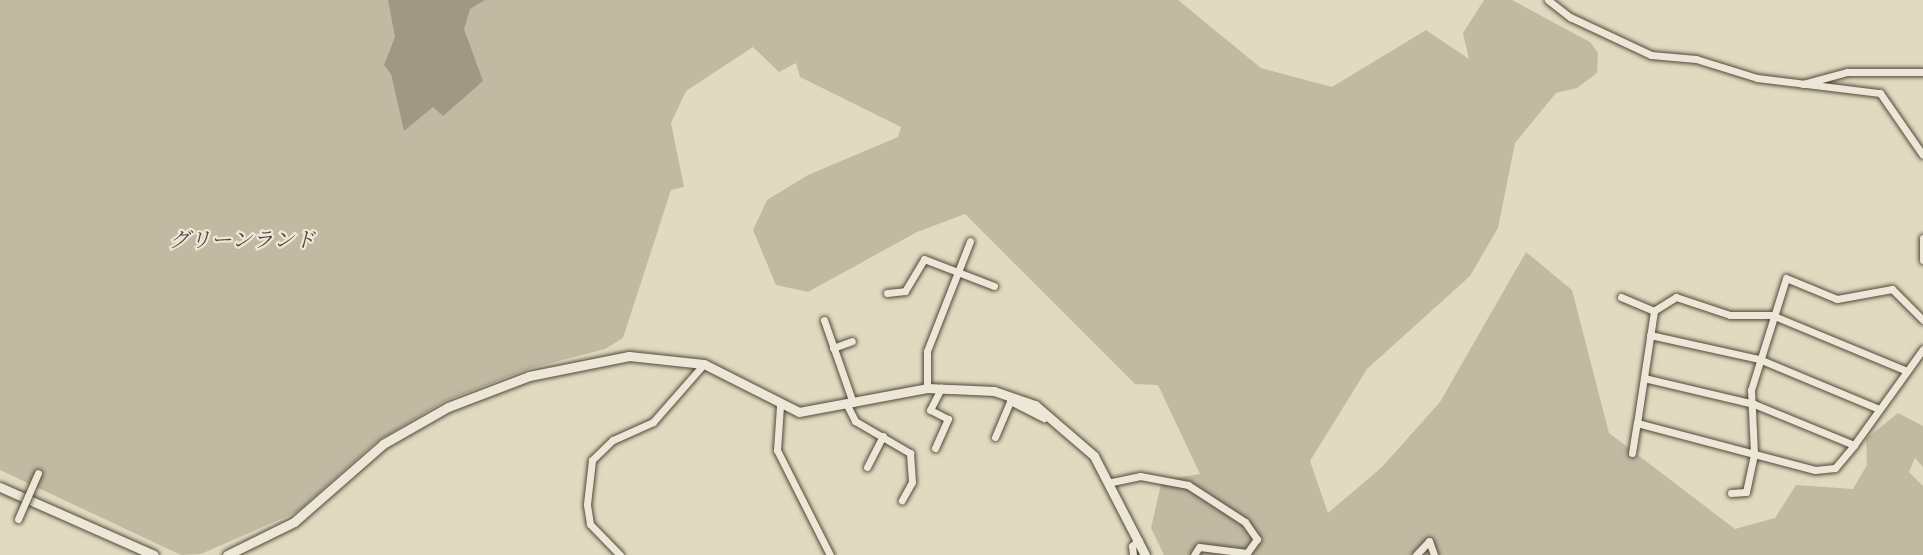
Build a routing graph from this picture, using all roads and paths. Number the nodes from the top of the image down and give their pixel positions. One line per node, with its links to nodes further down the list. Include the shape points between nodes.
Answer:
1 (1548, 0): 3 (street, via 1570,17 1652,56 1696,59)
2 (1923, 72): 3 (street, via 1847,72)
3 (1800, 85): 4 (street, via 1880,93)
4 (1923, 154)
5 (1923, 238): 7 (street)
6 (970, 241): 8 (street)
7 (1923, 260)
8 (957, 273): 9 (street); 10 (street, via 924,259 905,291); 24 (street, via 927,351)
9 (994, 286)
10 (887, 293)
11 (1621, 297): 12 (street)
12 (1654, 311): 13 (street, via 1676,297 1730,315); 16 (street)
13 (1772, 315): 15 (street, via 1786,278 1837,299 1892,289); 20 (street); 22 (street)
14 (824, 320): 18 (street)
15 (1923, 320)
16 (1650, 335): 20 (street); 23 (street)
17 (852, 341): 18 (street)
18 (833, 348): 26 (street)
19 (1923, 349): 22 (street)
20 (1759, 359): 27 (street, via 1751,390); 29 (street)
21 (704, 364): 28 (street); 47 (street, via 658,357 603,359 480,394 383,444 294,522); 48 (street, via 653,422 614,440 592,460 586,504 590,524)
22 (1907, 371): 29 (street)
23 (1644, 378): 27 (street); 31 (street)
24 (927, 388): 25 (street); 26 (street)
25 (941, 388): 30 (street, via 994,391); 35 (street, via 930,410 948,419)
26 (850, 404): 28 (street, via 800,412); 32 (street, via 855,421)
27 (1754, 404): 34 (street); 37 (street)
28 (780, 405): 49 (street, via 777,450)
29 (1879, 410): 34 (street)
30 (1058, 419): 33 (street, via 1052,424 1010,401); 40 (street, via 1084,443)
31 (1637, 423): 36 (street); 37 (street)
32 (883, 436): 38 (street); 43 (street, via 905,448 913,460 912,482)
33 (995, 437)
34 (1854, 446): 37 (street, via 1835,468 1815,470)
35 (935, 448)
36 (1632, 453)
37 (1754, 453): 42 (street, via 1746,492)
38 (867, 467)
39 (38, 473): 44 (street, bridge)
40 (1112, 483): 45 (street); 52 (street, via 1140,476 1188,485 1245,522 1257,539 1247,553 1199,547)
41 (0, 487): 46 (street)
42 (1731, 493)
43 (902, 500)
44 (18, 519)
45 (1139, 540): 50 (street, via 1132,546); 51 (street)
46 (154, 555)
47 (227, 555)
48 (620, 555)
49 (830, 555)
50 (1134, 555)
51 (1145, 555)
52 (1194, 555)
53 (1416, 555): 54 (street, via 1429,541)
54 (1434, 555)

